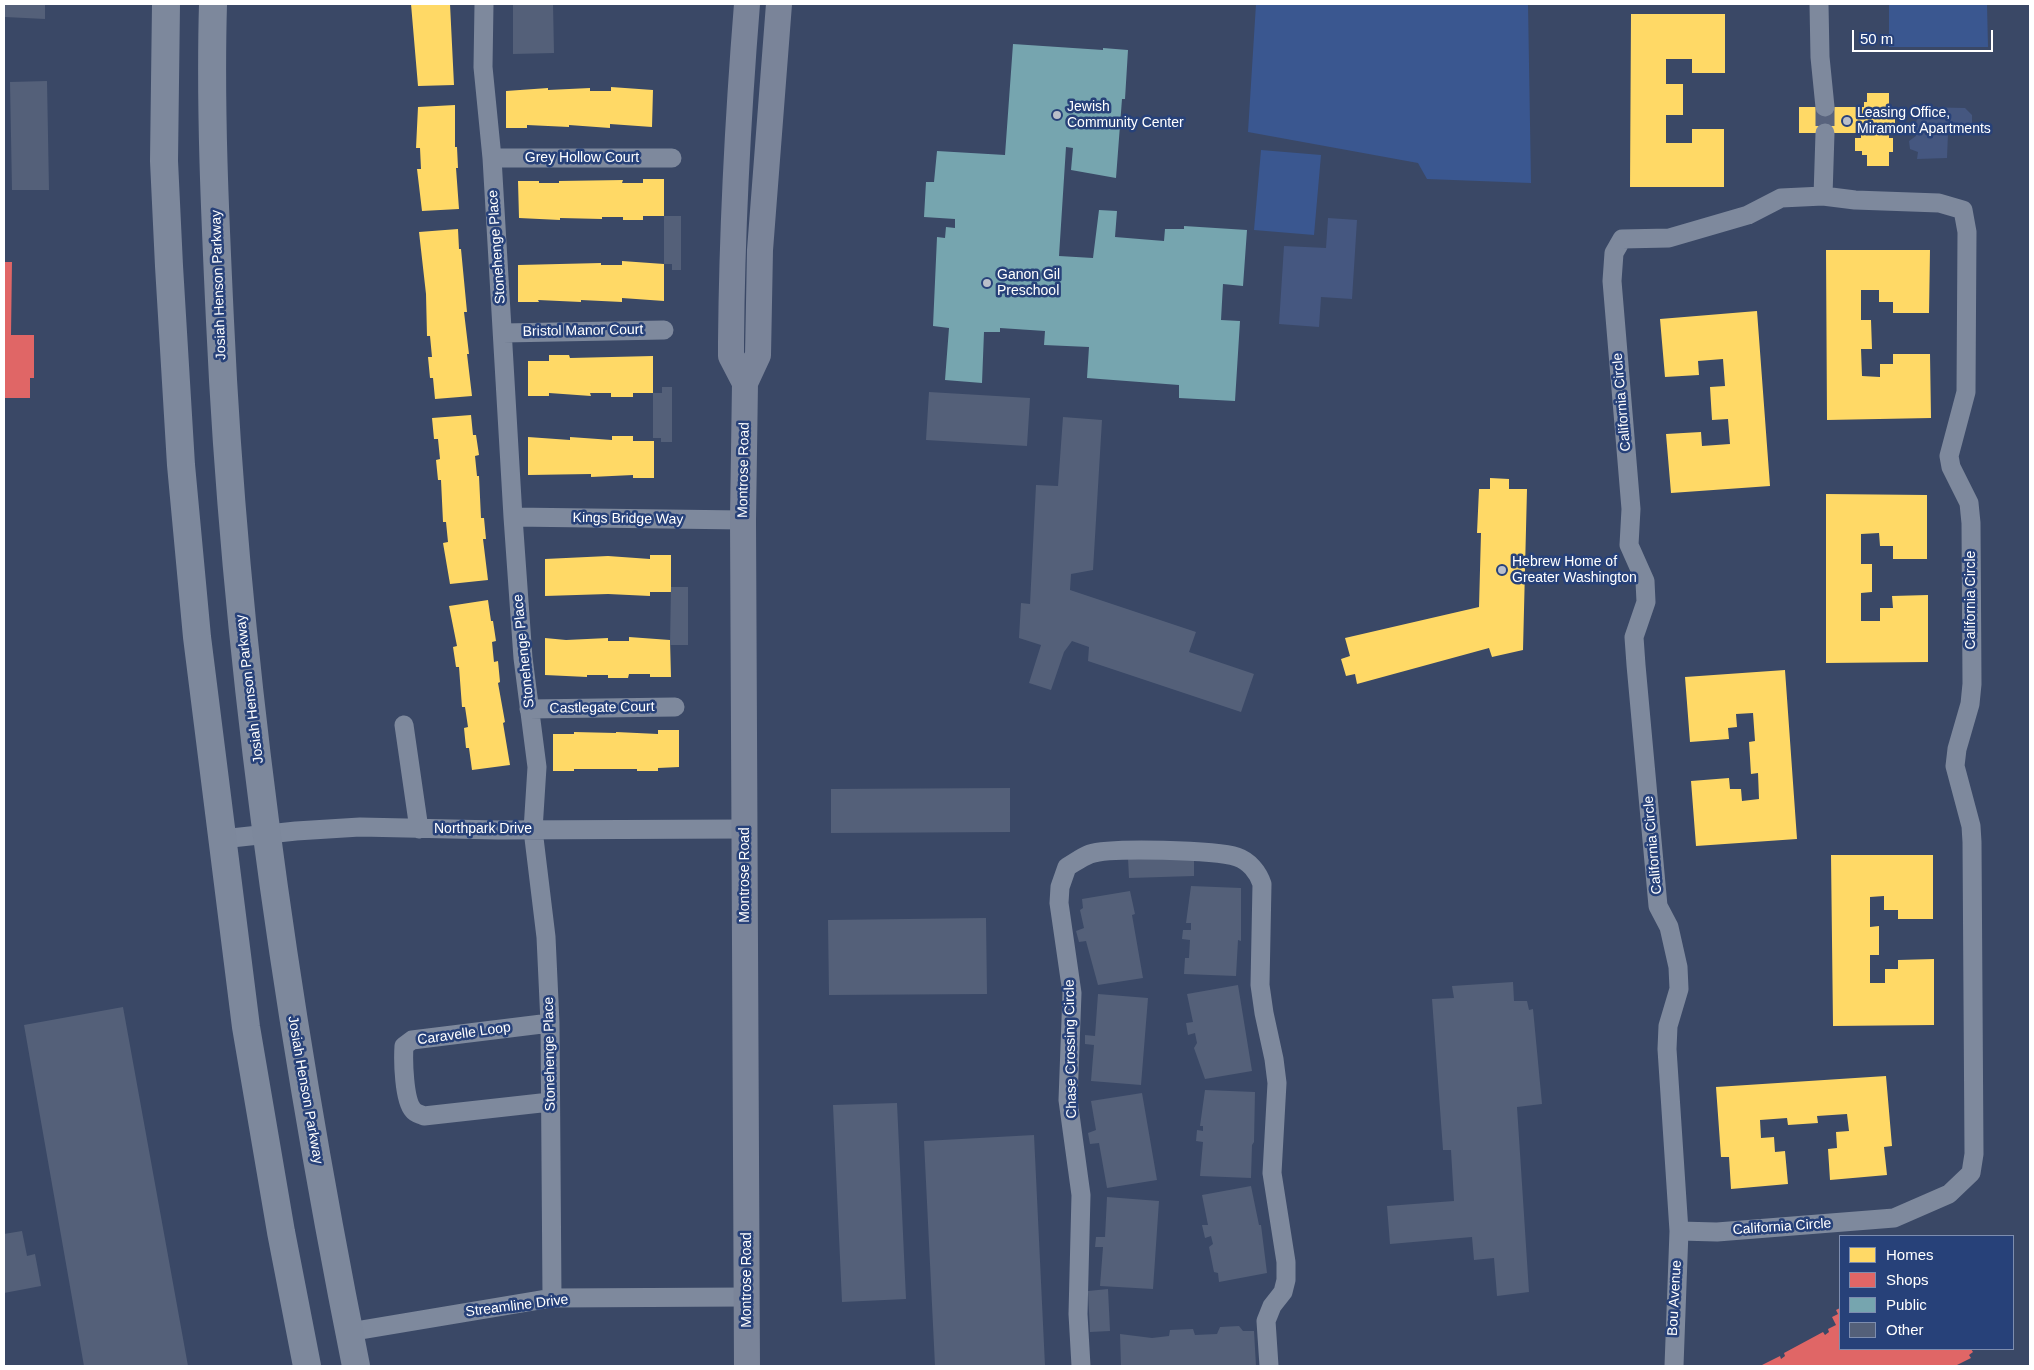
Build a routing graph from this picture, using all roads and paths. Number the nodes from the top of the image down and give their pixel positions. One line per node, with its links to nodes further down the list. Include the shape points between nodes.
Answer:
1 (166, 4): 24 (main road, via 164,161 181,465 197,637)
2 (213, 4): 23 (main road, Josiah Henson Parkway, via 214,158 226,461 242,632)
3 (484, 4): 9 (street, Stonehenge Place, via 483,67)
4 (747, 4): 14 (street, Montrose Road, via 738,111 731,356)
5 (779, 4): 14 (street, Montrose Road, via 760,250 758,355)
6 (1819, 4): 7 (street)
7 (1825, 107)
8 (1825, 133): 11 (street)
9 (492, 158): 10 (street, Grey Hollow Court); 13 (street, Stonehenge Place)
10 (672, 158)
11 (1823, 196): 27 (street, California Circle, via 1781,198 1748,216 1669,238 1622,239 1614,253 1612,281 1631,509 1629,545 1645,581 1646,602 1634,637 1658,906 1669,927 1678,967 1679,990 1668,1026 1667,1048); 27 (street, California Circle, via 1939,203 1963,210 1967,232 1966,392 1949,456 1969,503 1971,523 1972,684 1955,766 1971,826 1972,842 1974,1154 1971,1173 1949,1194 1894,1218 1717,1232)
12 (664, 330): 13 (street, Bristol Manor Court)
13 (503, 333): 15 (street, Stonehenge Place)
14 (745, 383): 16 (street, Montrose Road)
15 (512, 517): 16 (street, Kings Bridge Way); 18 (street, Stonehenge Place)
16 (743, 520): 21 (street, Montrose Road)
17 (675, 707): 18 (street, Castlegate Court)
18 (529, 709): 22 (street, Stonehenge Place, via 536,767)
19 (404, 725): 20 (street)
20 (419, 829): 22 (street, Northpark Drive); 23 (street, Northpark Drive, via 360,827)
21 (745, 829): 22 (street, Northpark Drive); 28 (street, Montrose Road)
22 (533, 830): 25 (street, Stonehenge Place, via 546,937)
23 (268, 833): 24 (street, Northpark Drive); 30 (main road, Josiah Henson Parkway, via 292,1017)
24 (222, 839): 31 (main road, via 246,1027)
25 (550, 1023): 26 (street, Stonehenge Place); 26 (street, Caravelle Loop, via 412,1040 404,1046 403,1063 410,1106 424,1116)
26 (550, 1102): 29 (street, Stonehenge Place)
27 (1678, 1231): 36 (street, Bou Avenue)
28 (747, 1297): 29 (street, Streamline Drive); 33 (street, Montrose Road)
29 (552, 1298): 30 (street, Streamline Drive)
30 (349, 1332): 32 (main road, Josiah Henson Parkway)
31 (307, 1366)
32 (356, 1366)
33 (748, 1366)
34 (1081, 1366): 35 (street, Chase Crossing Circle, via 1078,1314 1081,1195 1068,1100 1072,993 1059,903 1060,887 1067,867 1091,853 1194,851 1237,857 1248,863 1262,884 1260,986 1274,1059 1272,1173 1286,1262 1283,1292 1266,1321)
35 (1269, 1366)
36 (1674, 1366)

